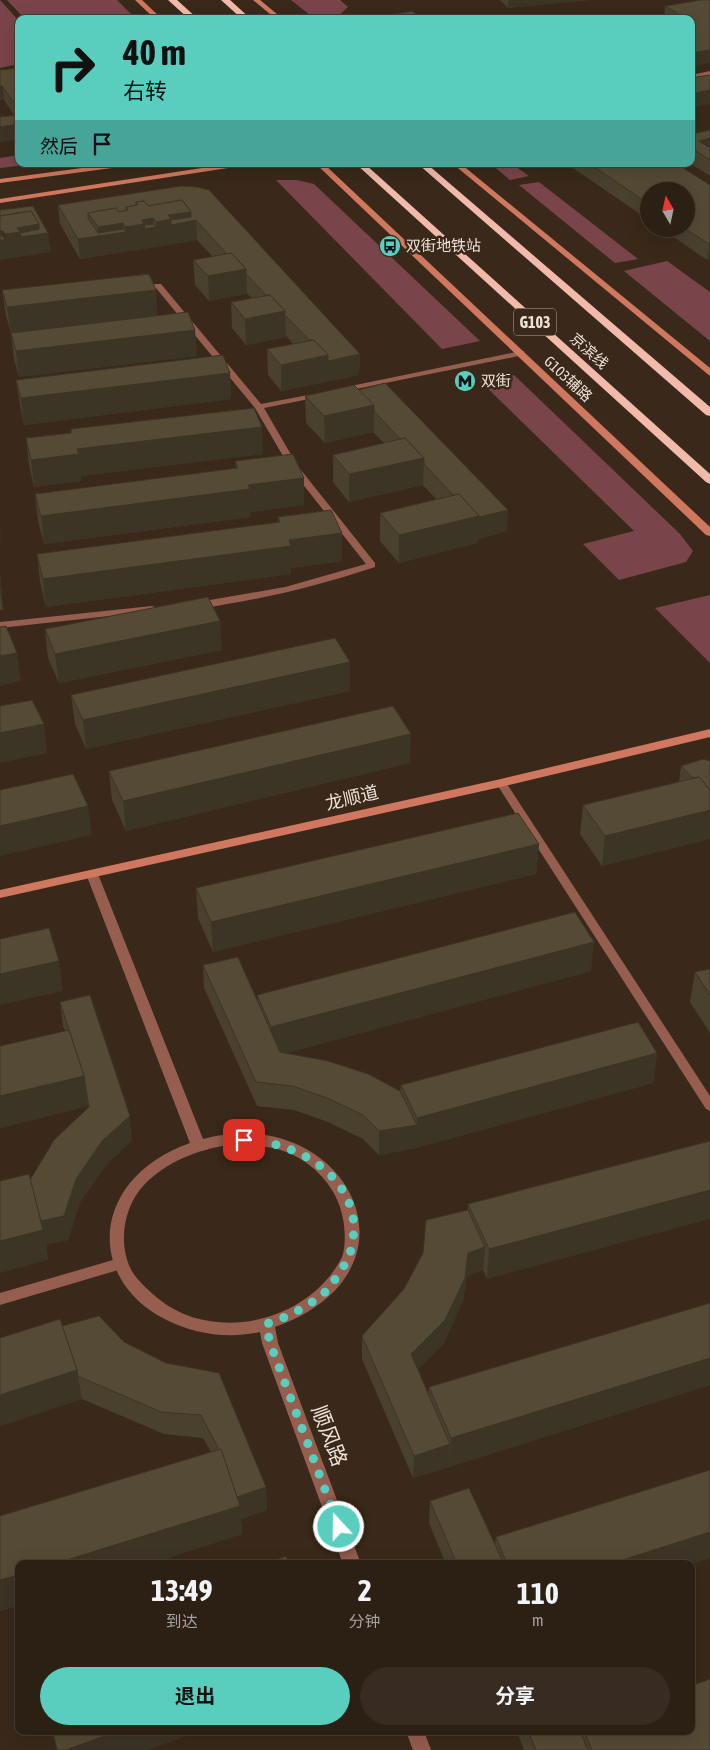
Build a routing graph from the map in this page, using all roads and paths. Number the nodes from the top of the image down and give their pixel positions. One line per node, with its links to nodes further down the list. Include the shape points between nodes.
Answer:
1 (138, 0): 5 (street)
2 (172, 0): 6 (highway)
3 (225, 0): 7 (highway)
4 (256, 0): 8 (street)
5 (155, 15)
6 (189, 15)
7 (243, 15)
8 (275, 15)
9 (710, 73): 10 (lane)
10 (695, 76)
11 (105, 167): 17 (street)
12 (221, 167): 18 (street)
13 (323, 167): 20 (street, G103辅路)
14 (363, 167): 24 (highway, 京滨线 / G103)
15 (425, 167): 23 (highway, 京滨线 / G103)
16 (461, 167): 21 (street)
17 (0, 181)
18 (0, 201)
19 (129, 288): 22 (lane, via 158,286)
20 (521, 353): 22 (lane); 25 (street, G103辅路)
21 (710, 373)
22 (259, 407): 26 (lane, via 293,466 372,565 314,584 236,601)
23 (710, 413)
24 (710, 480)
25 (710, 533)
26 (187, 606)
27 (158, 609): 28 (lane)
28 (0, 625)
29 (710, 732): 30 (street, 龙顺道)
30 (501, 783): 31 (street, 龙顺道); 33 (lane)
31 (92, 874): 32 (street, 龙顺道); 34 (street)
32 (0, 894)
33 (710, 1106)
34 (198, 1145): 35 (street, via 173,1155 138,1182 121,1210 116,1237); 37 (street, via 228,1139 261,1140 288,1147 323,1167 347,1197 354,1226 349,1257 324,1293 281,1320)
35 (120, 1264): 36 (lane); 37 (street, via 132,1286 151,1304 184,1322 212,1328 248,1328)
36 (0, 1299)
37 (266, 1324): 38 (street, 顺风路, via 270,1343)
38 (351, 1560)
39 (416, 1735): 40 (street)
40 (422, 1750)

